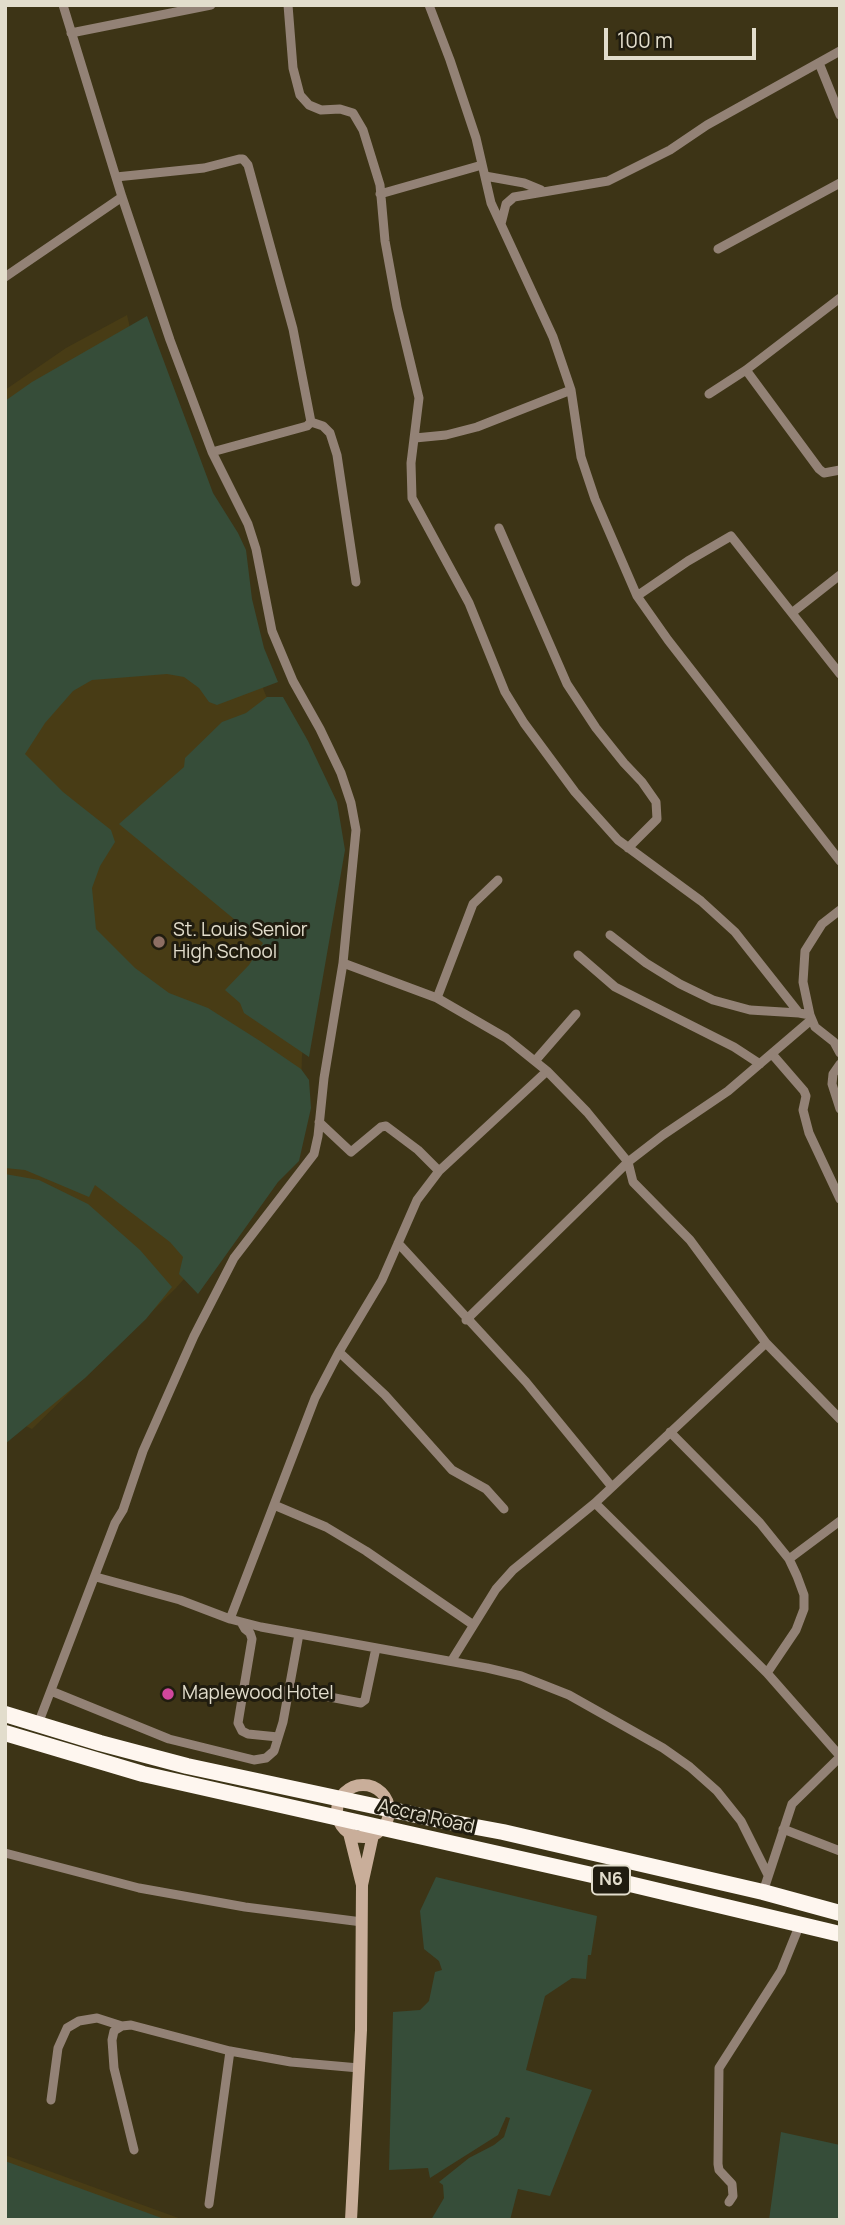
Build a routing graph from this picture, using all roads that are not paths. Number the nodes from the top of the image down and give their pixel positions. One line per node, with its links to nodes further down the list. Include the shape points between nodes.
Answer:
1 (63, 5): 5 (street)
2 (211, 5): 5 (street)
3 (288, 5): 14 (street, via 300,95 309,106 353,113 363,130)
4 (429, 5): 9 (street)
5 (71, 33): 11 (street)
6 (840, 51): 7 (street)
7 (819, 63): 8 (street); 13 (street, via 608,181)
8 (840, 116)
9 (482, 165): 10 (street); 14 (street)
10 (485, 176): 13 (street); 16 (street)
11 (116, 177): 15 (street); 23 (street, via 204,168 239,159 248,165 290,317)
12 (840, 183): 17 (street)
13 (543, 190): 16 (street, via 510,200)
14 (380, 194): 24 (street, via 397,307 419,398)
15 (122, 197): 18 (street); 25 (street)
16 (501, 225): 21 (street, via 553,337)
17 (718, 248)
18 (5, 277)
19 (840, 298): 20 (street)
20 (746, 370): 22 (street); 26 (street, via 819,469 824,473)
21 (571, 390): 24 (street, via 477,427); 30 (street, via 581,457)
22 (709, 394)
23 (311, 422): 25 (street); 29 (street, via 330,433 337,455)
24 (415, 439): 33 (street, via 412,498 469,603 505,692 575,792)
25 (212, 452): 39 (street, via 248,524 272,631 351,803 356,830)
26 (840, 470)
27 (499, 528): 33 (street, via 567,684 656,802 657,819)
28 (840, 575): 31 (street)
29 (356, 582)
30 (637, 596): 31 (street, via 731,536); 34 (street)
31 (793, 612): 32 (street)
32 (840, 674)
33 (628, 848): 42 (street, via 735,932)
34 (840, 860)
35 (498, 880): 40 (street, via 473,904)
36 (840, 910): 42 (street, via 822,924 805,951)
37 (610, 935): 42 (street, via 646,963 713,1000 750,1010)
38 (578, 955): 46 (street, via 615,987)
39 (343, 963): 40 (street); 51 (street)
40 (437, 998): 45 (street, via 506,1038)
41 (576, 1014): 45 (street)
42 (807, 1016): 43 (street); 44 (street)
43 (840, 1053)
44 (772, 1054): 46 (street); 54 (street, via 804,1091 808,1133)
45 (535, 1061): 48 (street)
46 (760, 1064): 52 (street)
47 (840, 1064): 49 (street)
48 (547, 1070): 52 (street); 53 (street)
49 (836, 1075): 50 (street, via 832,1084)
50 (840, 1109)
51 (319, 1122): 53 (street, via 351,1152 386,1126); 67 (street, via 314,1154 234,1258 194,1336 143,1451)
52 (628, 1162): 56 (street); 57 (street, via 633,1182 690,1240)
53 (439, 1171): 55 (street, via 417,1200)
54 (840, 1199)
55 (398, 1243): 56 (street); 58 (street, via 382,1280)
56 (466, 1320): 61 (street, via 526,1382)
57 (766, 1343): 59 (street); 60 (street)
58 (339, 1352): 63 (street, via 315,1398); 64 (street, via 452,1470 486,1489)
59 (840, 1419)
60 (670, 1432): 61 (street); 66 (street)
61 (612, 1488): 62 (street)
62 (596, 1503): 70 (street, via 513,1570); 74 (street)
63 (274, 1505): 68 (street); 70 (street, via 366,1550)
64 (504, 1509)
65 (840, 1521): 66 (street)
66 (789, 1559): 74 (street, via 804,1595 804,1609)
67 (96, 1577): 68 (street); 76 (street)
68 (230, 1619): 69 (street)
69 (241, 1622): 71 (street); 80 (street, via 252,1639 238,1723 247,1734)
70 (472, 1623): 73 (street)
71 (299, 1633): 72 (street); 75 (street)
72 (376, 1648): 73 (street); 75 (street, via 365,1700 360,1703)
73 (452, 1660): 93 (street, via 521,1676 569,1695 663,1748 730,1806)
74 (768, 1674): 81 (street)
75 (288, 1689): 80 (street)
76 (51, 1691): 78 (street); 80 (street, via 170,1740 254,1760 271,1756)
77 (5, 1714): 78 (highway, Accra Road / N6)
78 (38, 1724): 83 (highway, Accra Road / N6, via 187,1766)
79 (5, 1733): 85 (highway, Accra Road / N6, via 143,1774)
80 (278, 1737)
81 (840, 1757): 82 (street)
82 (835, 1769): 86 (street, via 792,1804)
83 (340, 1798): 84 (highway, Accra Road / N6); 85 (street)
84 (388, 1808): 87 (street, via 387,1822); 91 (highway, Accra Road / N6)
85 (338, 1818): 87 (highway, Accra Road / N6); 88 (street)
86 (783, 1829): 89 (street); 93 (street)
87 (378, 1832): 88 (street, via 361,1837); 92 (highway, Accra Road / N6); 94 (street)
88 (349, 1833): 94 (street)
89 (840, 1851)
90 (5, 1853): 97 (street, via 139,1888)
91 (600, 1854): 92 (highway); 95 (highway, Accra Road / N6)
92 (592, 1875): 98 (highway, Accra Road / N6)
93 (768, 1875): 95 (street)
94 (362, 1885): 97 (street)
95 (762, 1892): 96 (highway, Accra Road / N6)
96 (840, 1913)
97 (362, 1922): 102 (street)
98 (800, 1924): 99 (highway, Accra Road / N6); 105 (street, via 781,1971 719,2068 718,2164 733,2189)
99 (840, 1934)
100 (122, 2026): 101 (street); 103 (street, via 97,2018 67,2028 58,2048); 104 (street, via 114,2031 112,2040 114,2068)
101 (230, 2051): 102 (street); 106 (street)
102 (359, 2068): 107 (street)
103 (51, 2100)
104 (134, 2150)
105 (729, 2202)
106 (209, 2204)
107 (352, 2220)

